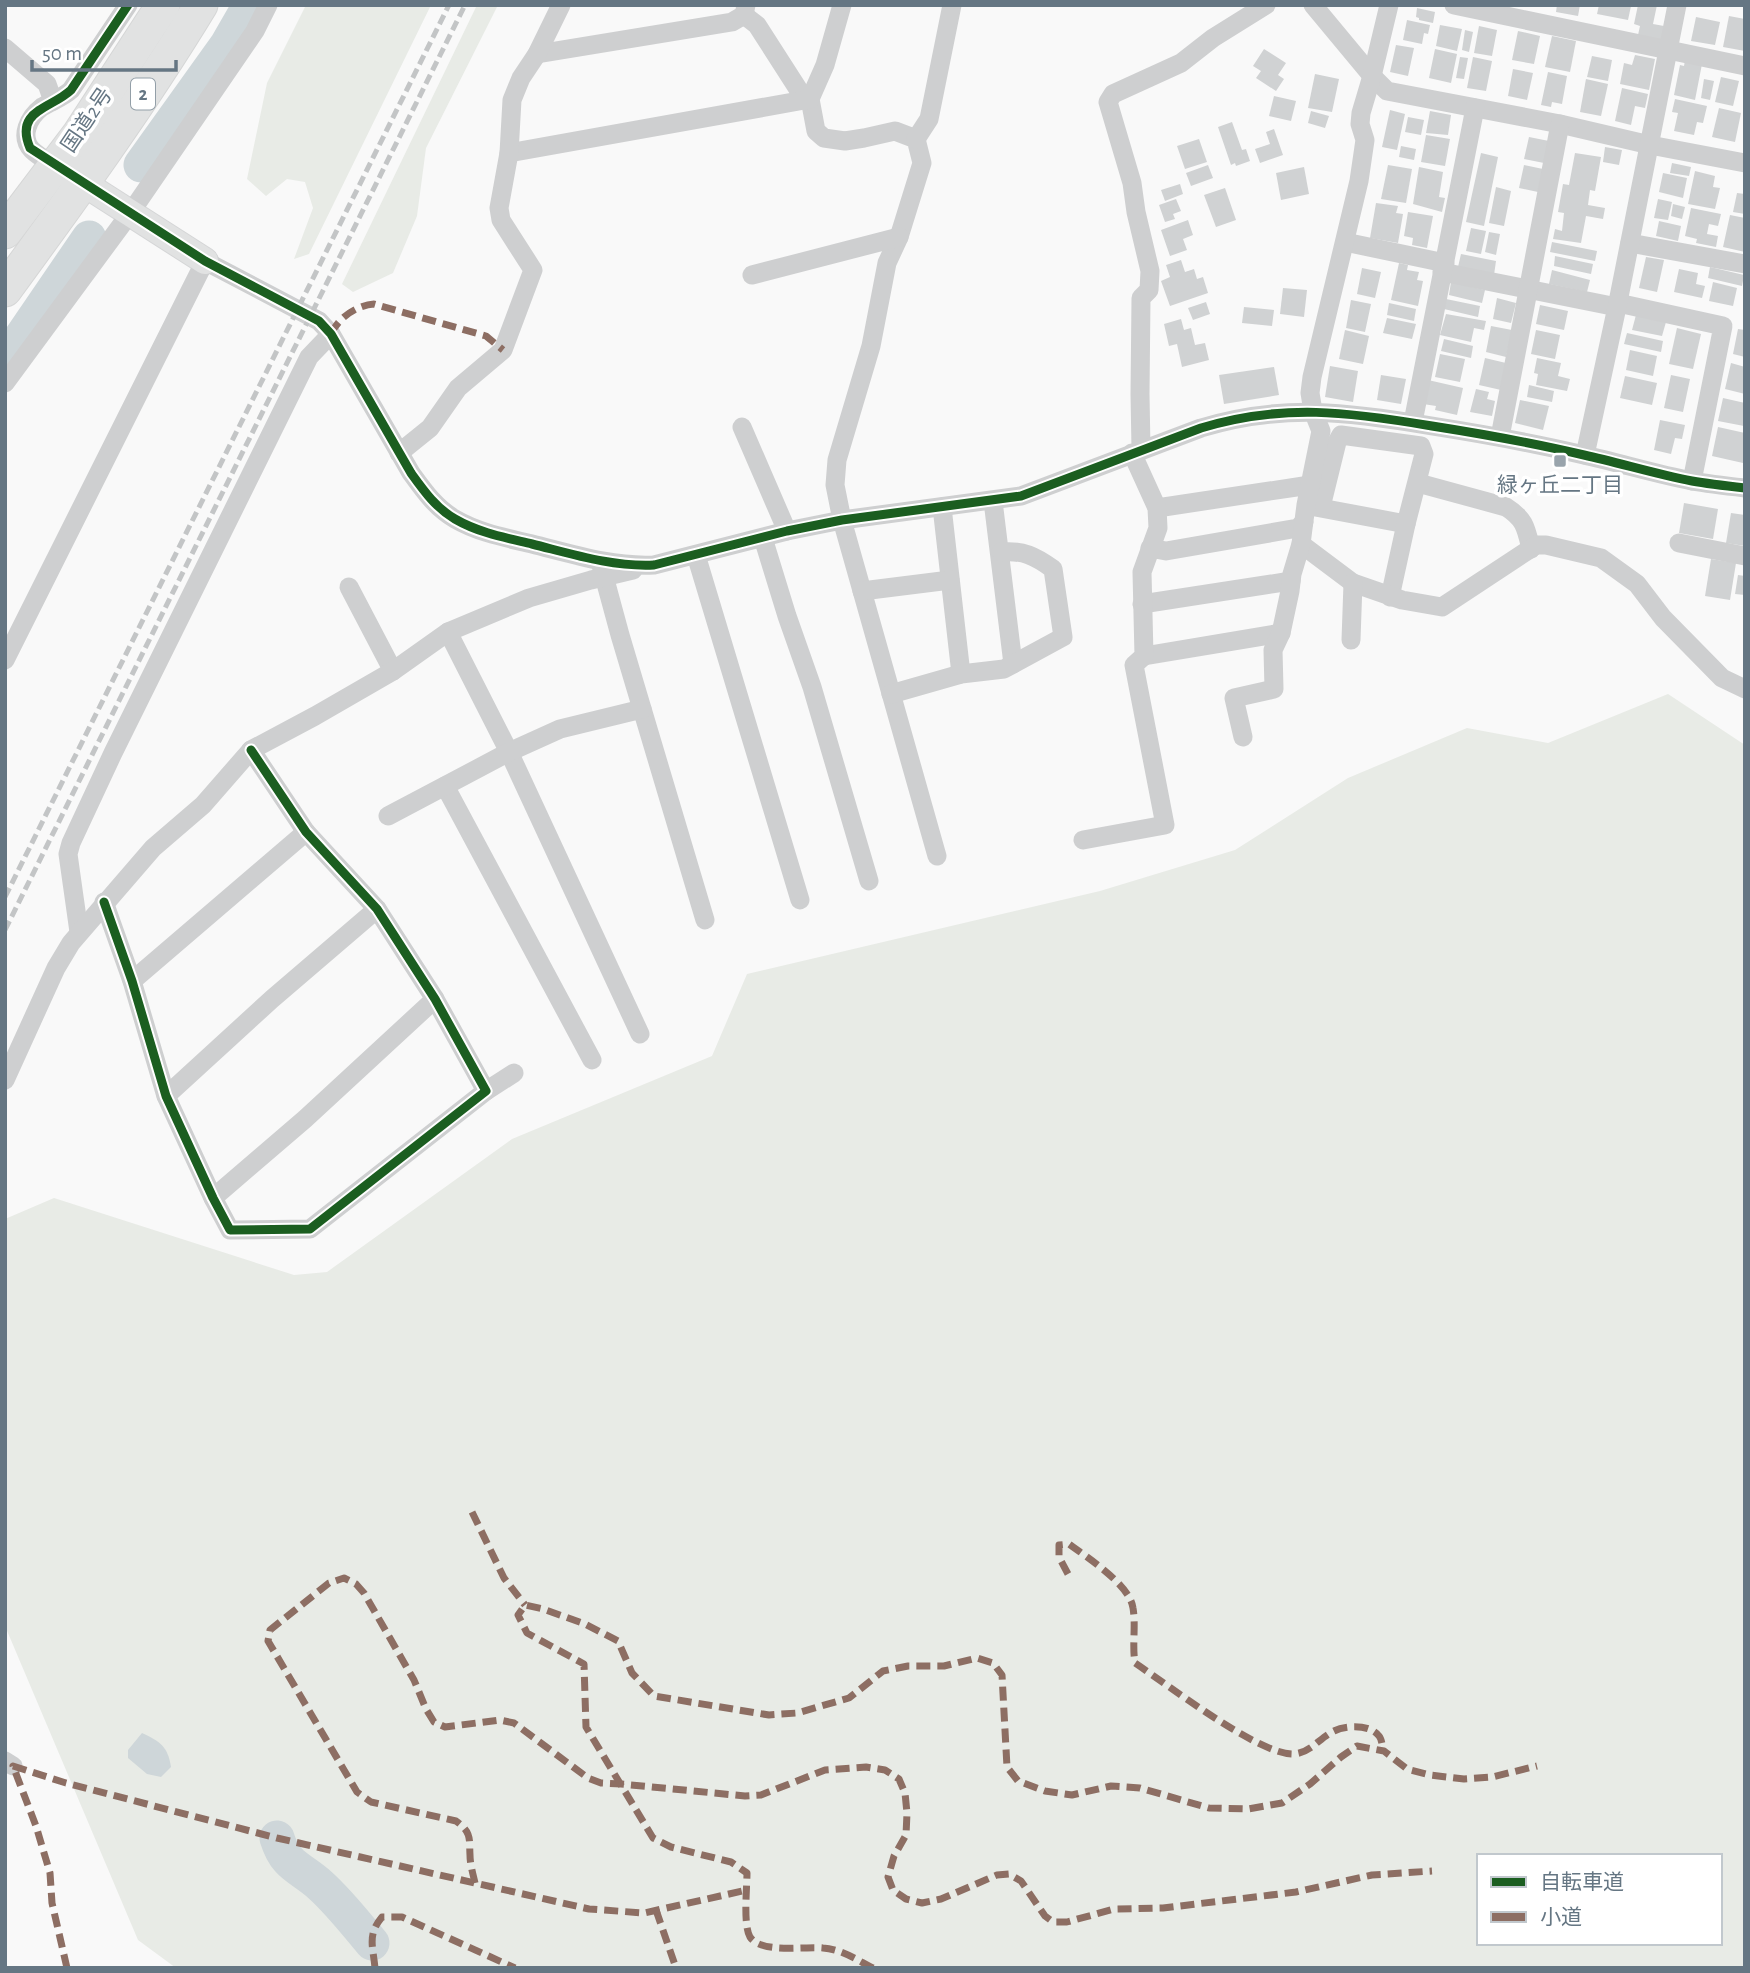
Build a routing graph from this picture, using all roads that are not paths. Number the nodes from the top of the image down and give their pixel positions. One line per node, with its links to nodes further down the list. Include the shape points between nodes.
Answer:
1 (128, 5): 20 (street, via 71,90)
2 (163, 5): 27 (highway, 国道2号 / 2)
3 (201, 5): 28 (highway, 国道2号 / 2)
4 (268, 5): 29 (street, via 256,31)
5 (561, 5): 16 (street)
6 (842, 5): 19 (street)
7 (952, 5): 23 (street, via 929,119)
8 (1266, 5): 47 (street, via 1181,63 1113,94 1108,102 1132,183 1150,271 1149,290 1141,298)
9 (1313, 5): 18 (street)
10 (1389, 5): 18 (street)
11 (1454, 5): 15 (street)
12 (1677, 5): 15 (street)
13 (745, 10): 16 (street, via 732,22); 19 (street, via 800,92)
14 (5, 48): 20 (street, via 47,84)
15 (1668, 51): 17 (street); 24 (street)
16 (537, 54): 25 (street, via 512,100)
17 (1745, 66)
18 (1372, 76): 21 (street, via 1387,91); 32 (street, via 1361,113 1365,140)
19 (810, 99): 23 (street, via 816,131 824,138 845,141 895,131); 25 (street)
20 (53, 102): 27 (street, via 34,114 26,131 30,148)
21 (1475, 108): 22 (street); 36 (street)
22 (1560, 124): 24 (street); 38 (street)
23 (916, 139): 31 (street, via 922,163)
24 (1650, 145): 26 (street); 33 (street)
25 (509, 153): 48 (street, via 501,220 533,270 503,350 458,388 430,428)
26 (1745, 163)
27 (56, 166): 28 (street); 30 (highway, 国道2号 / 2)
28 (84, 183): 29 (street); 39 (highway, 国道2号 / 2)
29 (131, 212): 34 (street); 42 (street)
30 (5, 232)
31 (899, 237): 37 (street); 58 (street, via 887,263 871,346 837,460 835,485)
32 (1345, 242): 36 (street); 43 (street, via 1312,377)
33 (1630, 243): 35 (street); 40 (street)
34 (205, 261): 41 (street, via 319,321); 81 (street)
35 (1745, 264)
36 (1443, 267): 38 (street); 44 (street)
37 (752, 275)
38 (1528, 289): 40 (street); 46 (street)
39 (5, 290)
40 (1618, 305): 49 (street); 50 (street, via 1723,326)
41 (331, 334): 48 (street); 101 (street, via 309,357 71,843 68,854)
42 (5, 383)
43 (1313, 411): 44 (street); 47 (street, via 1228,420); 52 (street, via 1321,431)
44 (1413, 422): 46 (street)
45 (742, 427): 60 (street)
46 (1500, 437): 49 (street)
47 (1137, 451): 54 (street, via 1021,496); 56 (street)
48 (399, 453): 69 (street, via 426,495 455,519)
49 (1585, 455): 50 (street)
50 (1692, 481): 53 (street)
51 (1418, 483): 57 (street, via 1424,454 1421,446 1341,435); 59 (street); 65 (street, via 1506,507 1525,523)
52 (1310, 485): 56 (street); 57 (street)
53 (1745, 488)
54 (993, 501): 55 (street); 66 (street)
55 (942, 506): 58 (street); 70 (street)
56 (1157, 508): 64 (street, via 1158,528)
57 (1310, 511): 59 (street); 63 (street); 64 (street, via 1298,528 1166,551)
58 (842, 520): 60 (street); 74 (street)
59 (1406, 524): 75 (street)
60 (787, 531): 61 (street)
61 (762, 538): 67 (street); 96 (street)
62 (1679, 543): 68 (street)
63 (1301, 544): 71 (street); 72 (street)
64 (1150, 548): 76 (street, via 1142,572)
65 (1531, 549): 75 (street, via 1442,607); 85 (street, via 1536,544 1546,545 1601,558 1637,584 1663,618 1722,678)
66 (1001, 552): 82 (street); 82 (street, via 1035,556 1053,569 1063,638)
67 (696, 555): 69 (street, via 654,565); 97 (street)
68 (1745, 556)
69 (602, 568): 77 (street); 87 (street)
70 (950, 580): 74 (street); 84 (street)
71 (1291, 581): 76 (street); 78 (street)
72 (1353, 583): 75 (street); 79 (street)
73 (349, 587): 83 (street)
74 (862, 591): 86 (street)
75 (1390, 597)
76 (1142, 604): 80 (street)
77 (448, 632): 83 (street); 90 (street)
78 (1281, 633): 80 (street); 88 (street, via 1273,650 1274,689 1234,698)
79 (1351, 640)
80 (1144, 656): 94 (street, via 1134,666 1165,825)
81 (5, 660)
82 (1013, 664): 84 (street)
83 (393, 671): 89 (street)
84 (961, 674): 86 (street)
85 (1745, 689)
86 (891, 694): 95 (street)
87 (642, 709): 90 (street, via 561,729); 100 (street)
88 (1243, 737)
89 (251, 750): 93 (street); 98 (street)
90 (509, 752): 91 (street); 104 (street)
91 (445, 786): 92 (street); 105 (street)
92 (388, 816)
93 (306, 832): 99 (street); 102 (street)
94 (1083, 840)
95 (937, 856)
96 (869, 881)
97 (800, 900)
98 (104, 902): 101 (street); 102 (street)
99 (377, 909): 103 (street); 109 (street)
100 (705, 920)
101 (79, 932): 107 (street, via 56,968)
102 (132, 981): 109 (street)
103 (435, 999): 108 (street); 110 (street)
104 (640, 1034)
105 (592, 1060)
106 (514, 1073): 108 (street)
107 (5, 1080)
108 (486, 1091): 110 (street, via 310,1229 230,1230)
109 (166, 1096): 110 (street)
110 (213, 1198)

